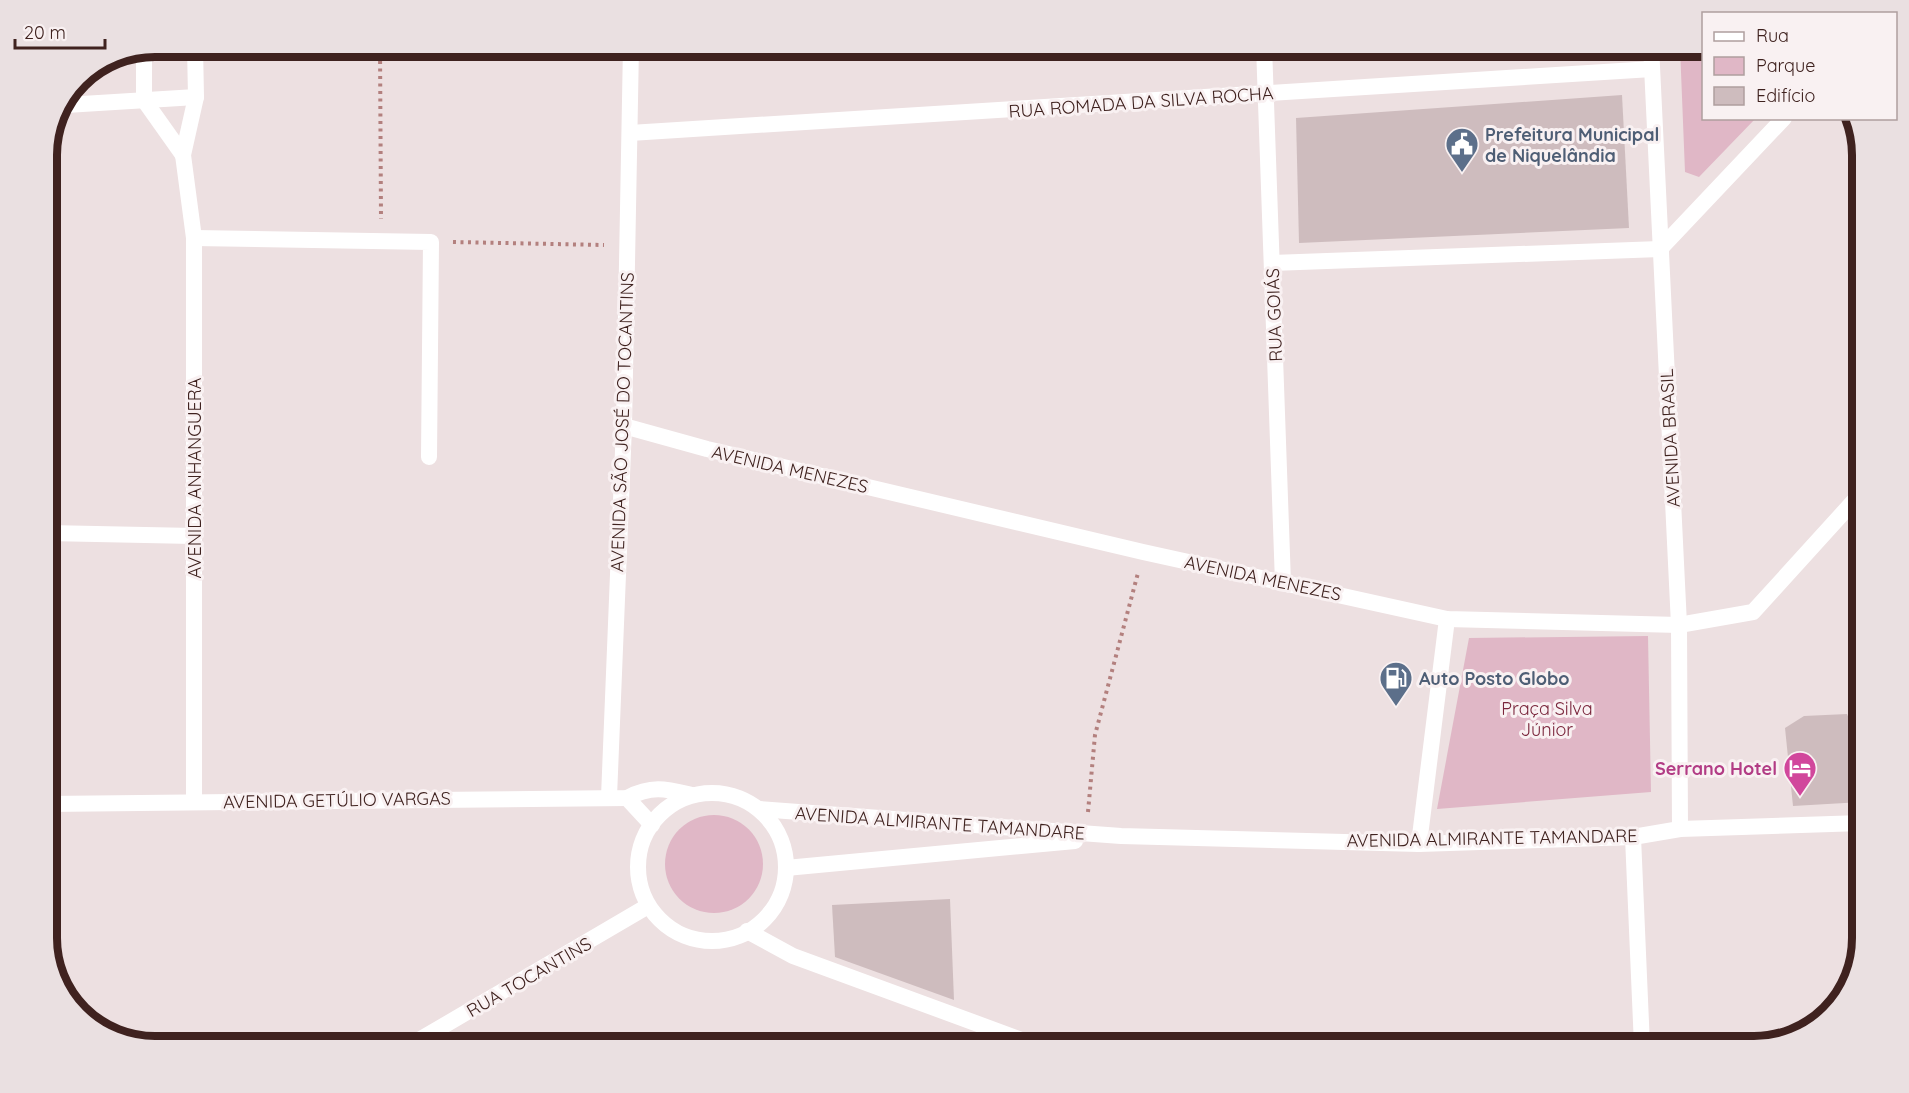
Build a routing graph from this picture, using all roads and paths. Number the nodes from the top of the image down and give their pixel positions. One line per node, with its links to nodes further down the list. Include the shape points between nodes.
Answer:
1 (195, 57): 9 (street, AVENIDA ANHANGUERA)
2 (380, 57): 16 (path)
3 (631, 57): 13 (street, AVENIDA SÃO JOSÉ DO TOCANTINS)
4 (1264, 57): 8 (street, RUA GOIÁS)
5 (1651, 57): 7 (street, AVENIDA BRASIL)
6 (144, 58): 10 (street)
7 (1652, 69): 8 (street, RUA ROMADA DA SILVA ROCHA); 19 (street, AVENIDA BRASIL)
8 (1266, 94): 13 (street, RUA ROMADA DA SILVA ROCHA); 20 (street, RUA GOIÁS)
9 (196, 97): 10 (street); 14 (street, AVENIDA ANHANGUERA)
10 (144, 100): 11 (street); 14 (street, AVENIDA ANHANGUERA)
11 (71, 105)
12 (1782, 120): 19 (street)
13 (630, 133): 18 (street, AVENIDA SÃO JOSÉ DO TOCANTINS)
14 (183, 155): 15 (street, AVENIDA ANHANGUERA)
15 (194, 237): 16 (street); 25 (street, AVENIDA ANHANGUERA)
16 (381, 241): 17 (street)
17 (431, 242): 18 (path); 22 (street)
18 (627, 246): 21 (street, AVENIDA SÃO JOSÉ DO TOCANTINS)
19 (1660, 249): 20 (street); 29 (street, AVENIDA BRASIL)
20 (1272, 263): 27 (street, RUA GOIÁS)
21 (624, 426): 26 (street, AVENIDA MENEZES); 31 (street, AVENIDA SÃO JOSÉ DO TOCANTINS)
22 (429, 457)
23 (1852, 503): 29 (street, AVENIDA MENEZES, via 1753,612)
24 (57, 532): 25 (street)
25 (194, 536): 33 (street, AVENIDA ANHANGUERA)
26 (1143, 552): 27 (street, AVENIDA MENEZES); 39 (path, via 1095,735)
27 (1283, 583): 28 (street, AVENIDA MENEZES)
28 (1447, 619): 29 (street, AVENIDA MENEZES); 42 (street)
29 (1679, 625): 38 (street, AVENIDA BRASIL)
30 (692, 795): 32 (street, AVENIDA GETÚLIO VARGAS, via 654,789 641,790); 35 (street, via 724,794 741,798); 37 (street, via 663,811)
31 (609, 797): 32 (street, AVENIDA GETÚLIO VARGAS); 33 (street, AVENIDA GETÚLIO VARGAS)
32 (627, 798): 37 (street)
33 (194, 802): 34 (street, AVENIDA GETÚLIO VARGAS)
34 (57, 804)
35 (759, 809): 39 (street, AVENIDA ALMIRANTE TAMANDARE); 43 (street, via 775,826 784,847)
36 (1852, 823): 38 (street, AVENIDA ALMIRANTE TAMANDARE)
37 (652, 825): 44 (street, via 638,856 640,888)
38 (1680, 829): 41 (street, AVENIDA ALMIRANTE TAMANDARE)
39 (1086, 834): 40 (street, AVENIDA ALMIRANTE TAMANDARE)
40 (1121, 836): 42 (street, AVENIDA ALMIRANTE TAMANDARE); 43 (street, AVENIDA ALMIRANTE TAMANDARE)
41 (1633, 837): 42 (street, AVENIDA ALMIRANTE TAMANDARE); 48 (street)
42 (1419, 844)
43 (786, 868): 45 (street, via 780,897 761,924)
44 (648, 906): 45 (street, via 666,927 681,936 707,942 733,939); 46 (street, RUA TOCANTINS)
45 (747, 931): 47 (street, via 793,956)
46 (428, 1036)
47 (1008, 1036)
48 (1642, 1036)

